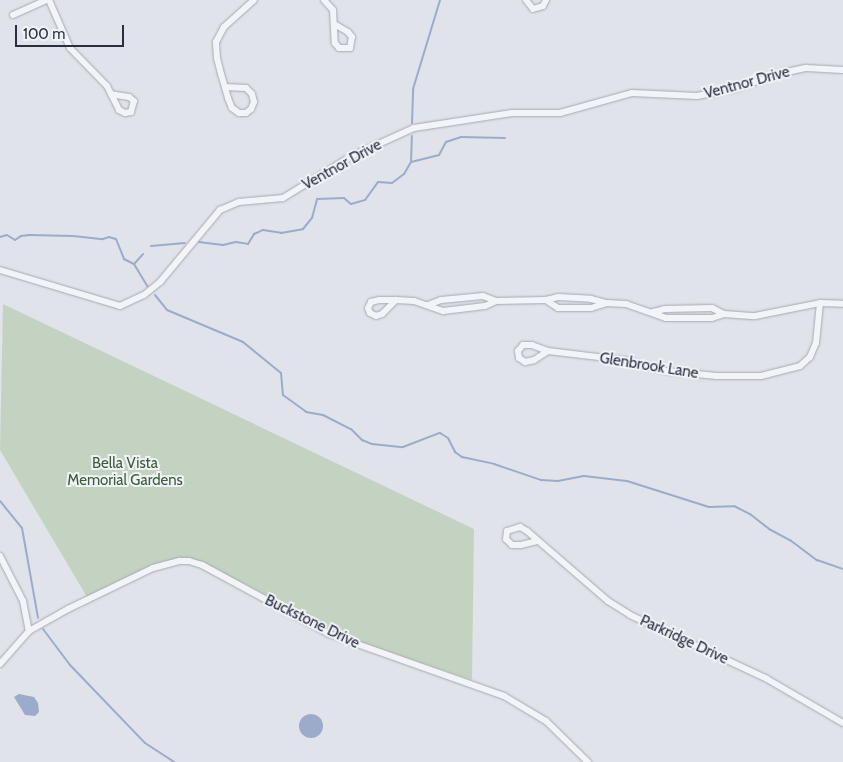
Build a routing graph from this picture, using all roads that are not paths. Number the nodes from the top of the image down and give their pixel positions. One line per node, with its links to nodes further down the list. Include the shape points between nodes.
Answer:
1 (47, 0): 6 (street); 10 (street, via 70,48)
2 (254, 0): 9 (street, via 224,28 216,42)
3 (324, 0): 7 (street, via 332,10)
4 (526, 0): 5 (street, via 533,9 543,6)
5 (546, 0)
6 (13, 15)
7 (334, 24)
8 (843, 70): 11 (street, Ventnor Drive, via 806,68 697,96 632,93 560,112 512,114 414,128 350,157 283,198 238,202 220,210 160,282 144,295 120,306)
9 (225, 87): 9 (street, via 232,108 239,113 251,109 254,102 246,88)
10 (111, 94)
11 (0, 270)
12 (396, 300): 18 (street)
13 (546, 300): 14 (street); 16 (street, via 591,298); 16 (street, via 558,308 591,308)
14 (496, 301): 18 (street, via 482,296 441,300); 18 (street, via 485,306 443,311)
15 (820, 303): 16 (street, via 755,316 724,314 712,318 666,318 626,304); 17 (street); 19 (street, Glenbrook Lane, via 816,344 810,357 800,366 760,376 666,371 624,360)
16 (606, 304)
17 (843, 304)
18 (428, 305)
19 (548, 351)
20 (536, 540): 24 (street, Parkridge Drive, via 608,601 630,615 767,679)
21 (0, 556): 22 (street, via 23,600)
22 (29, 631): 23 (street); 25 (street, Buckstone Drive, via 153,568 189,561 329,634 504,696 546,721)
23 (0, 664)
24 (843, 723)
25 (588, 762)

